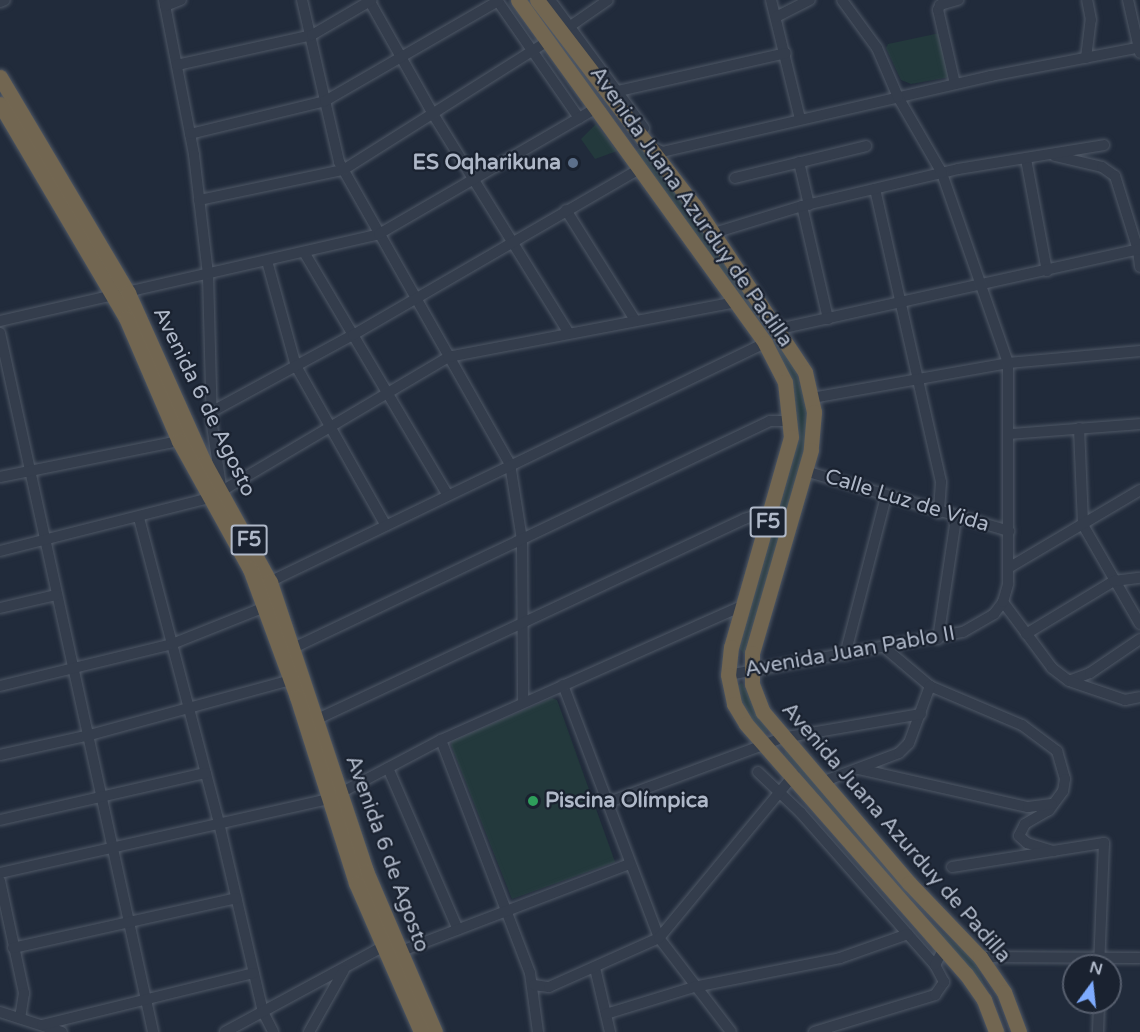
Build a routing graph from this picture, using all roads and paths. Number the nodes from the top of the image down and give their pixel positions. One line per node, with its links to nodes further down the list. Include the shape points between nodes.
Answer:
1 (5, 0): 16 (street)
2 (181, 0): 17 (street)
3 (302, 0): 20 (street)
4 (370, 0): 20 (street); 25 (street)
5 (518, 0): 21 (highway, Avenida Juana Azurduy de Padilla / F5)
6 (537, 0): 30 (highway, Avenida Juana Azurduy de Padilla / F5)
7 (550, 0): 19 (street)
8 (608, 0): 19 (street)
9 (770, 0): 18 (street)
10 (810, 0): 18 (street)
11 (842, 0): 31 (street, via 877,48)
12 (958, 0): 29 (street, via 944,3 938,10)
13 (1087, 0): 26 (street, via 1091,20)
14 (1128, 0): 22 (street)
15 (498, 1): 24 (street); 25 (street)
16 (0, 2)
17 (164, 3): 27 (street)
18 (776, 17): 23 (street)
19 (569, 27): 30 (street)
20 (312, 35): 27 (street); 32 (street)
21 (548, 42): 24 (street); 36 (highway, Avenida Juana Azurduy de Padilla / F5)
22 (1138, 51): 26 (street)
23 (786, 53): 30 (street); 38 (street)
24 (531, 54): 35 (street); 37 (street)
25 (403, 57): 32 (street); 35 (street)
26 (1086, 58): 29 (street)
27 (177, 65): 39 (street)
28 (0, 77): 33 (highway, Avenida 6 de Agosto / F5)
29 (955, 84): 31 (street)
30 (611, 92): 34 (highway, Avenida Juana Azurduy de Padilla / F5); 44 (street)
31 (898, 97): 38 (street); 50 (street)
32 (325, 101): 39 (street); 49 (street)
33 (4, 102): 67 (highway, Avenida 6 de Agosto / F5)
34 (619, 111): 36 (highway); 40 (highway, Avenida Juana Azurduy de Padilla / F5)
35 (433, 114): 49 (street); 52 (street)
36 (600, 115): 37 (street); 43 (highway, Avenida Juana Azurduy de Padilla / F5)
37 (579, 118): 52 (street)
38 (800, 119): 44 (street)
39 (190, 134): 54 (street)
40 (643, 140): 43 (highway); 44 (street); 57 (highway, Avenida Juana Azurduy de Padilla / F5)
41 (1104, 145): 45 (street)
42 (866, 146): 47 (street)
43 (626, 151): 48 (highway, Avenida Juana Azurduy de Padilla / F5)
44 (662, 152)
45 (1049, 155): 46 (street); 60 (street, via 1094,165 1115,176)
46 (1026, 159): 50 (street); 64 (street)
47 (799, 162): 51 (street); 55 (street)
48 (639, 169): 56 (street); 69 (highway, Avenida Juana Azurduy de Padilla / F5)
49 (343, 170): 54 (street); 58 (street)
50 (942, 173): 53 (street); 66 (street)
51 (735, 177)
52 (473, 180): 58 (street); 59 (street)
53 (875, 189): 55 (street); 70 (street)
54 (199, 200): 65 (street)
55 (806, 206): 57 (street); 72 (street)
56 (566, 210): 59 (street); 71 (street)
57 (714, 232): 74 (highway, Avenida Juana Azurduy de Padilla / F5)
58 (379, 234): 61 (street); 68 (street)
59 (512, 242): 68 (street); 76 (street)
60 (1139, 249): 63 (street); 64 (street)
61 (304, 252): 62 (street); 77 (street)
62 (267, 261): 65 (street); 82 (street)
63 (1140, 267)
64 (1047, 271): 66 (street)
65 (208, 275): 67 (street); 86 (street)
66 (978, 286): 70 (street); 81 (street)
67 (121, 295): 73 (street); 92 (highway, Avenida 6 de Agosto / F5); 99 (highway, Avenida 6 de Agosto / F5)
68 (415, 299): 77 (street); 80 (street)
69 (735, 302): 71 (street); 78 (highway, Avenida Juana Azurduy de Padilla / F5)
70 (900, 303): 72 (street); 83 (street)
71 (636, 320): 76 (street)
72 (828, 320): 74 (street)
73 (0, 321)
74 (779, 329): 85 (highway, Avenida Juana Azurduy de Padilla / F5, via 805,372)
75 (0, 333): 94 (street)
76 (569, 333): 80 (street)
77 (353, 335): 82 (street); 84 (street)
78 (765, 343): 87 (highway, Avenida Juana Azurduy de Padilla / F5, via 785,382); 93 (street)
79 (1140, 351): 81 (street)
80 (448, 357): 84 (street); 93 (street)
81 (1008, 363): 83 (street); 91 (street)
82 (296, 366): 86 (street); 89 (street)
83 (918, 381): 85 (street); 102 (street, via 941,482)
84 (387, 393): 89 (street); 98 (street)
85 (812, 398): 95 (highway, Avenida Juana Azurduy de Padilla / F5, via 814,430)
86 (211, 412): 99 (street)
87 (792, 421): 101 (highway, Avenida Juana Azurduy de Padilla / F5, via 788,454); 109 (street, via 770,422)
88 (1140, 424): 90 (street)
89 (329, 428): 99 (street); 105 (street)
90 (1079, 428): 91 (street); 106 (street)
91 (1010, 434): 107 (street)
92 (179, 441): 94 (street); 99 (highway, Avenida 6 de Agosto / F5)
93 (510, 464): 98 (street); 109 (street)
94 (29, 471): 96 (street); 108 (street)
95 (805, 471): 100 (street, Calle Luz de Vida); 130 (highway, Avenida Juana Azurduy de Padilla / F5, via 756,634)
96 (0, 477)
97 (1140, 490): 106 (street)
98 (447, 494): 105 (street)
99 (216, 495): 103 (street); 114 (highway, Avenida 6 de Agosto / F5)
100 (886, 497): 102 (street, Calle Luz de Vida); 128 (street)
101 (771, 511): 117 (highway, Avenida Juana Azurduy de Padilla / F5); 120 (street, via 744,519)
102 (939, 513): 104 (street, Calle Luz de Vida)
103 (139, 518): 108 (street); 125 (street)
104 (956, 518): 107 (street, Calle Luz de Vida); 123 (street)
105 (385, 524): 114 (street)
106 (1083, 525): 111 (street); 113 (street)
107 (1009, 531): 111 (street)
108 (44, 538): 110 (street); 115 (street)
109 (522, 540): 120 (street); 127 (street)
110 (0, 550)
111 (1010, 567): 116 (street)
112 (1140, 578): 113 (street)
113 (1114, 581): 121 (street); 122 (street)
114 (264, 585): 118 (highway, Avenida 6 de Agosto / F5); 127 (highway, Avenida 6 de Agosto / F5)
115 (56, 595): 119 (street); 129 (street)
116 (1002, 602): 122 (street); 123 (street, Avenida Juan Pablo II, via 978,626)
117 (742, 606): 131 (highway, Avenida Juana Azurduy de Padilla / F5); 134 (street)
118 (265, 607): 125 (street); 127 (highway, Avenida 6 de Agosto / F5)
119 (0, 608)
120 (525, 621): 138 (street); 141 (street)
121 (1140, 623)
122 (1026, 634): 133 (street, via 1052,668)
123 (938, 639): 126 (street, Avenida Juan Pablo II)
124 (1140, 639): 133 (street, via 1090,673)
125 (172, 644): 129 (street); 139 (street)
126 (885, 648): 128 (street, Avenida Juan Pablo II); 135 (street)
127 (287, 651): 132 (highway, Avenida 6 de Agosto / F5); 141 (highway, Avenida 6 de Agosto / F5)
128 (845, 655): 130 (street, Avenida Juan Pablo II)
129 (72, 670): 136 (street); 142 (street)
130 (750, 670): 131 (street, Avenida Juan Pablo II); 143 (highway, Avenida Juana Azurduy de Padilla / F5, via 762,712)
131 (728, 675): 145 (highway, Avenida Juana Azurduy de Padilla / F5, via 734,704)
132 (291, 680): 139 (street); 141 (highway, Avenida 6 de Agosto / F5)
133 (1069, 681): 137 (street, via 1125,700)
134 (563, 685): 138 (street); 156 (street)
135 (930, 686): 140 (street); 157 (street, via 1044,738 1058,751 1063,764 1063,791)
136 (0, 687)
137 (1140, 697)
138 (523, 702): 144 (street)
139 (188, 706): 142 (street); 150 (street)
140 (921, 714): 143 (street); 148 (street, via 909,743 899,753)
141 (311, 722): 154 (highway, Avenida 6 de Agosto / F5)
142 (86, 736): 146 (street); 155 (street)
143 (782, 738): 145 (street); 152 (highway, Avenida Juana Azurduy de Padilla / F5)
144 (441, 740): 147 (street); 168 (street)
145 (764, 745): 151 (highway, Avenida Juana Azurduy de Padilla / F5); 156 (street)
146 (0, 755)
147 (388, 768): 154 (street); 170 (street)
148 (859, 769): 152 (street); 157 (street, via 1028,807)
149 (758, 772): 153 (street)
150 (206, 773): 155 (street); 159 (street)
151 (794, 775): 153 (street); 166 (highway, Avenida Juana Azurduy de Padilla / F5)
152 (822, 782): 177 (highway, Avenida Juana Azurduy de Padilla / F5)
153 (779, 795): 171 (street, via 801,813); 172 (street)
154 (335, 796): 159 (street); 173 (highway, Avenida 6 de Agosto / F5)
155 (100, 797): 158 (street); 160 (street)
156 (609, 802): 162 (street)
157 (1056, 803): 161 (street, via 1025,824 1019,836)
158 (0, 820)
159 (219, 823): 160 (street); 167 (street)
160 (112, 847): 164 (street); 169 (street)
161 (1054, 851): 163 (street); 176 (street, via 1104,843)
162 (630, 864): 168 (street); 172 (street)
163 (952, 867)
164 (0, 873)
165 (0, 881): 174 (street)
166 (897, 896): 175 (highway, Avenida Juana Azurduy de Padilla / F5); 177 (highway, via 919,909 954,944)
167 (236, 898): 169 (street); 184 (street)
168 (508, 911): 170 (street); 185 (street)
169 (129, 922): 174 (street); 187 (street)
170 (458, 930): 173 (street)
171 (908, 934): 181 (street); 186 (street, via 840,958)
172 (659, 938): 182 (street); 186 (street)
173 (393, 947): 183 (street); 199 (highway, Avenida 6 de Agosto / F5); 200 (highway, Avenida 6 de Agosto / F5)
174 (13, 948): 192 (street, via 24,993)
175 (944, 948): 181 (street); 205 (highway, Avenida Juana Azurduy de Padilla / F5, via 976,986)
176 (1100, 954)
177 (980, 957): 179 (street); 205 (highway, via 981,974 999,1012); 206 (highway, Avenida Juana Azurduy de Padilla / F5, via 1004,992)
178 (1140, 958): 180 (street)
179 (1062, 960)
180 (1122, 960)
181 (935, 965): 204 (street, via 944,982 935,995)
182 (596, 968): 185 (street, via 549,987); 190 (street)
183 (345, 969): 189 (street); 198 (street)
184 (254, 973): 187 (street); 189 (street)
185 (534, 985): 201 (street)
186 (694, 987): 190 (street); 203 (street)
187 (147, 1001): 193 (street); 195 (street)
188 (0, 1012): 192 (street)
189 (263, 1012): 196 (street); 197 (street)
190 (606, 1014): 202 (street)
191 (1099, 1014): 207 (street)
192 (20, 1018): 193 (street)
193 (42, 1025): 194 (street)
194 (62, 1032)
195 (153, 1032)
196 (225, 1032)
197 (273, 1032)
198 (309, 1032)
199 (421, 1032)
200 (435, 1032)
201 (538, 1032)
202 (610, 1032)
203 (730, 1032)
204 (814, 1032)
205 (998, 1032)
206 (1019, 1032)
207 (1098, 1032)

